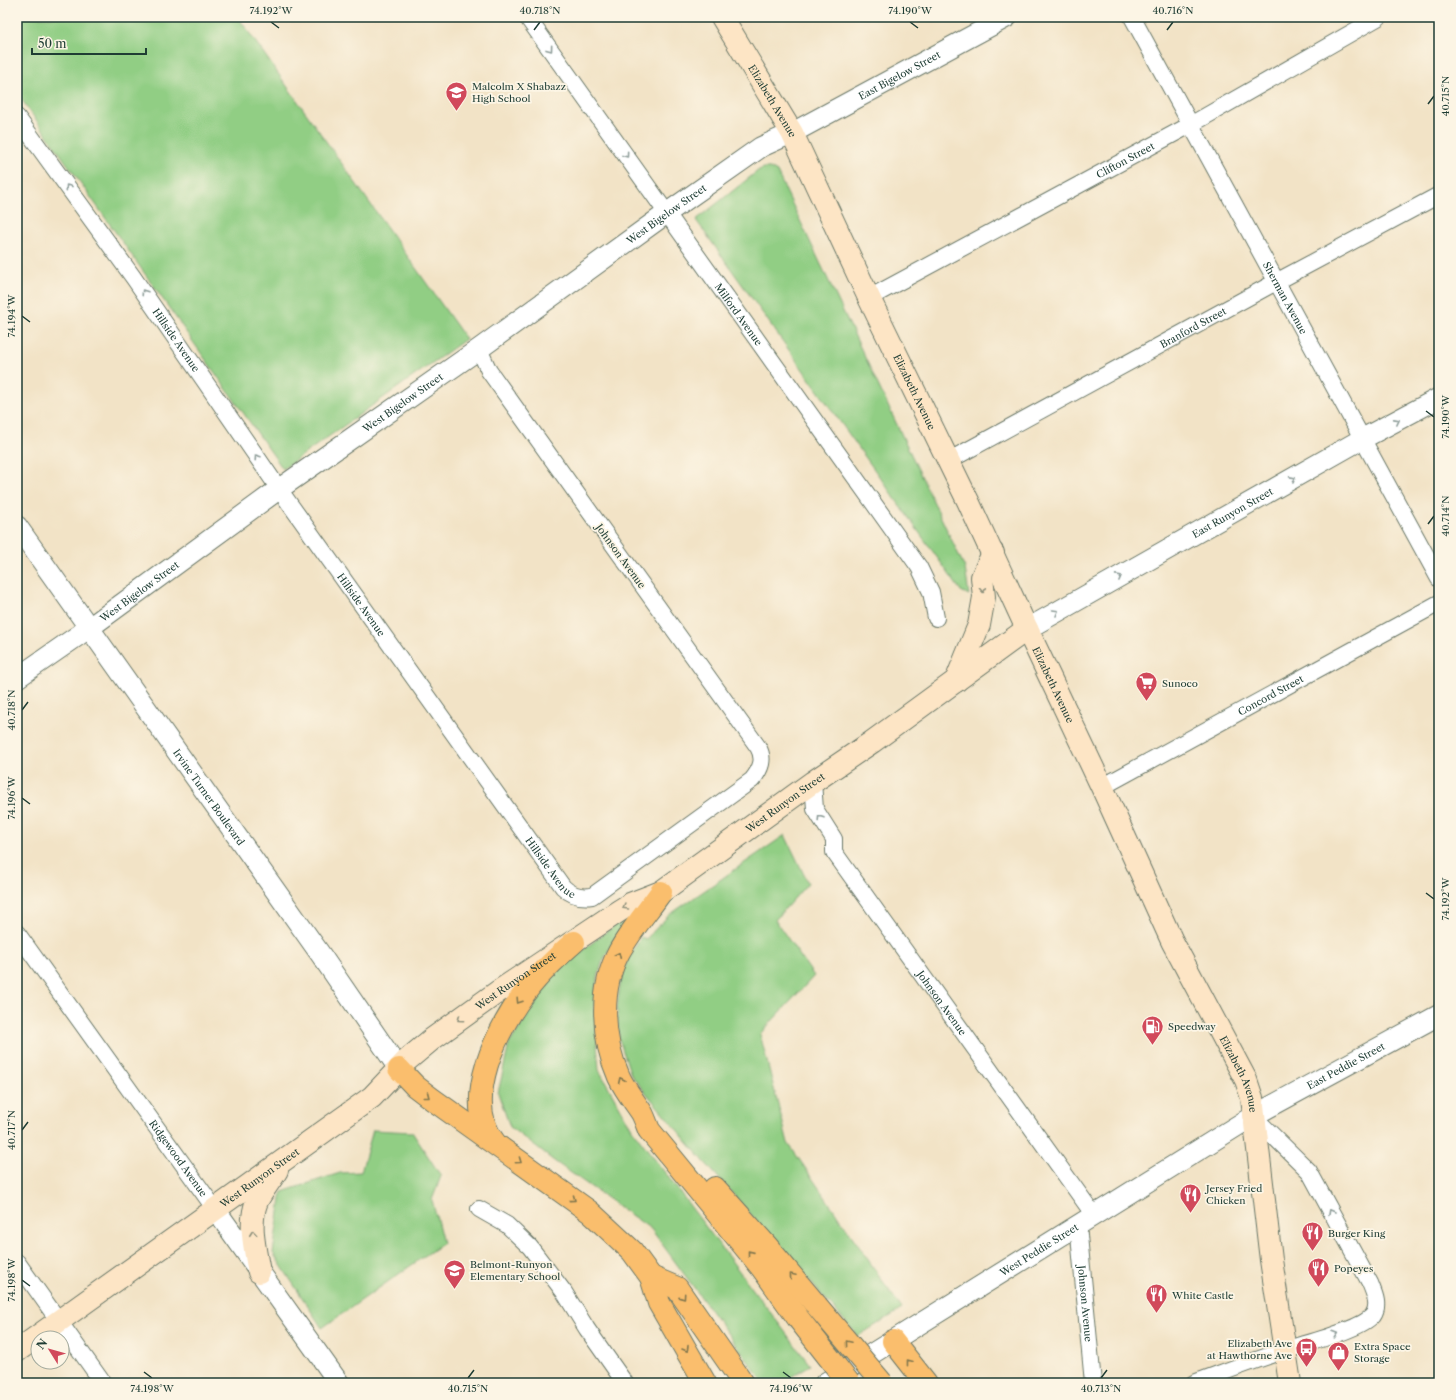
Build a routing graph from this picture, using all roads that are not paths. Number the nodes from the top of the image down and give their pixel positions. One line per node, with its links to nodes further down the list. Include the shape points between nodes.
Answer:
1 (528, 17): 10 (street, Milford Avenue, one-way to 10)
2 (722, 17): 8 (main road, Elizabeth Avenue)
3 (1007, 17): 8 (street, East Bigelow Street)
4 (1132, 17): 7 (street, Sherman Avenue)
5 (1379, 17): 7 (street, Clifton Street)
6 (17, 117): 17 (street, Hillside Avenue, one-way to 6, via 133,277)
7 (1192, 124): 11 (street, Sherman Avenue); 12 (street, Clifton Street)
8 (792, 133): 10 (street, West Bigelow Street, via 761,147); 12 (main road, Elizabeth Avenue)
9 (1439, 195): 11 (street, Branford Street)
10 (667, 213): 13 (street, West Bigelow Street); 22 (street, Milford Avenue, via 919,567 931,592)
11 (1276, 282): 15 (street, Sherman Avenue); 16 (street, Branford Street)
12 (869, 298): 16 (main road, Elizabeth Avenue)
13 (479, 349): 17 (street, West Bigelow Street); 27 (street, Johnson Avenue, via 489,371 758,746)
14 (1439, 398): 15 (street, East Runyon Street, one-way to 14)
15 (1362, 439): 20 (street, Sherman Avenue); 24 (street, East Runyon Street, one-way to 15)
16 (948, 461): 19 (main road, Elizabeth Avenue)
17 (279, 489): 23 (street, West Bigelow Street); 27 (street, Hillside Avenue, via 563,887 573,895 580,897 598,893 752,780)
18 (17, 526): 23 (street, Irvine Turner Boulevard)
19 (992, 553): 24 (main road, Elizabeth Avenue); 26 (main road, one-way to 26, via 982,577 984,597 979,625)
20 (1439, 579)
21 (1439, 603): 29 (street, Concord Street)
22 (936, 618)
23 (89, 628): 25 (street, West Bigelow Street); 34 (street, Irvine Turner Boulevard, via 322,954)
24 (1027, 629): 26 (main road, West Runyon Street); 29 (main road, Elizabeth Avenue)
25 (17, 678)
26 (956, 681): 28 (main road, West Runyon Street)
27 (762, 762)
28 (813, 782): 30 (main road, West Runyon Street); 41 (street, Johnson Avenue, one-way to 28, via 834,852 834,839 815,809)
29 (1102, 787): 36 (main road, Elizabeth Avenue, via 1172,941 1246,1080)
30 (661, 892): 32 (main road, West Runyon Street, one-way to 32, via 630,904); 35 (highway, one-way to 30, via 626,1090 614,1065 607,1036 605,1009 609,980 618,953)
31 (17, 933): 39 (street, Ridgewood Avenue)
32 (574, 942): 34 (main road, West Runyon Street, one-way to 34, via 431,1040); 37 (highway, one-way to 37, via 525,991 492,1052 484,1076 480,1104 488,1134)
33 (1439, 1015): 36 (street, East Peddie Street)
34 (399, 1069): 37 (highway, one-way to 37, via 415,1086); 38 (main road, West Runyon Street, via 372,1097)
35 (642, 1113): 55 (highway, one-way to 35, bridge, via 758,1262 649,1130); 56 (highway, one-way to 35, bridge, via 749,1226 656,1124)
36 (1254, 1116): 41 (street, West Peddie Street); 47 (main road, Elizabeth Avenue); 47 (street, one-way to 36, via 1361,1324 1370,1318 1376,1309 1375,1296 1309,1171)
37 (497, 1145): 44 (highway, one-way to 44, via 590,1212 632,1251)
38 (282, 1162): 39 (main road, West Runyon Street); 43 (main road, one-way to 38, via 253,1230 257,1201)
39 (215, 1209): 43 (street, Ridgewood Avenue); 45 (main road, West Runyon Street)
40 (479, 1209): 52 (street, via 507,1225 530,1247 564,1292)
41 (1086, 1220): 46 (street, West Peddie Street); 58 (street, Johnson Avenue)
42 (17, 1262): 45 (street)
43 (259, 1272): 51 (street, Ridgewood Avenue)
44 (651, 1277): 49 (highway, one-way to 49, via 659,1303); 53 (highway, one-way to 53, via 677,1288)
45 (59, 1321): 48 (main road, West Runyon Street); 50 (street)
46 (893, 1341): 54 (street, West Peddie Street); 57 (highway, one-way to 46)
47 (1284, 1350): 59 (street); 60 (main road, Elizabeth Avenue)
48 (17, 1351)
49 (703, 1379)
50 (103, 1383)
51 (339, 1383)
52 (625, 1383)
53 (743, 1383)
54 (825, 1383)
55 (849, 1383)
56 (882, 1383)
57 (926, 1383)
58 (1093, 1383)
59 (1194, 1383)
60 (1290, 1383)

